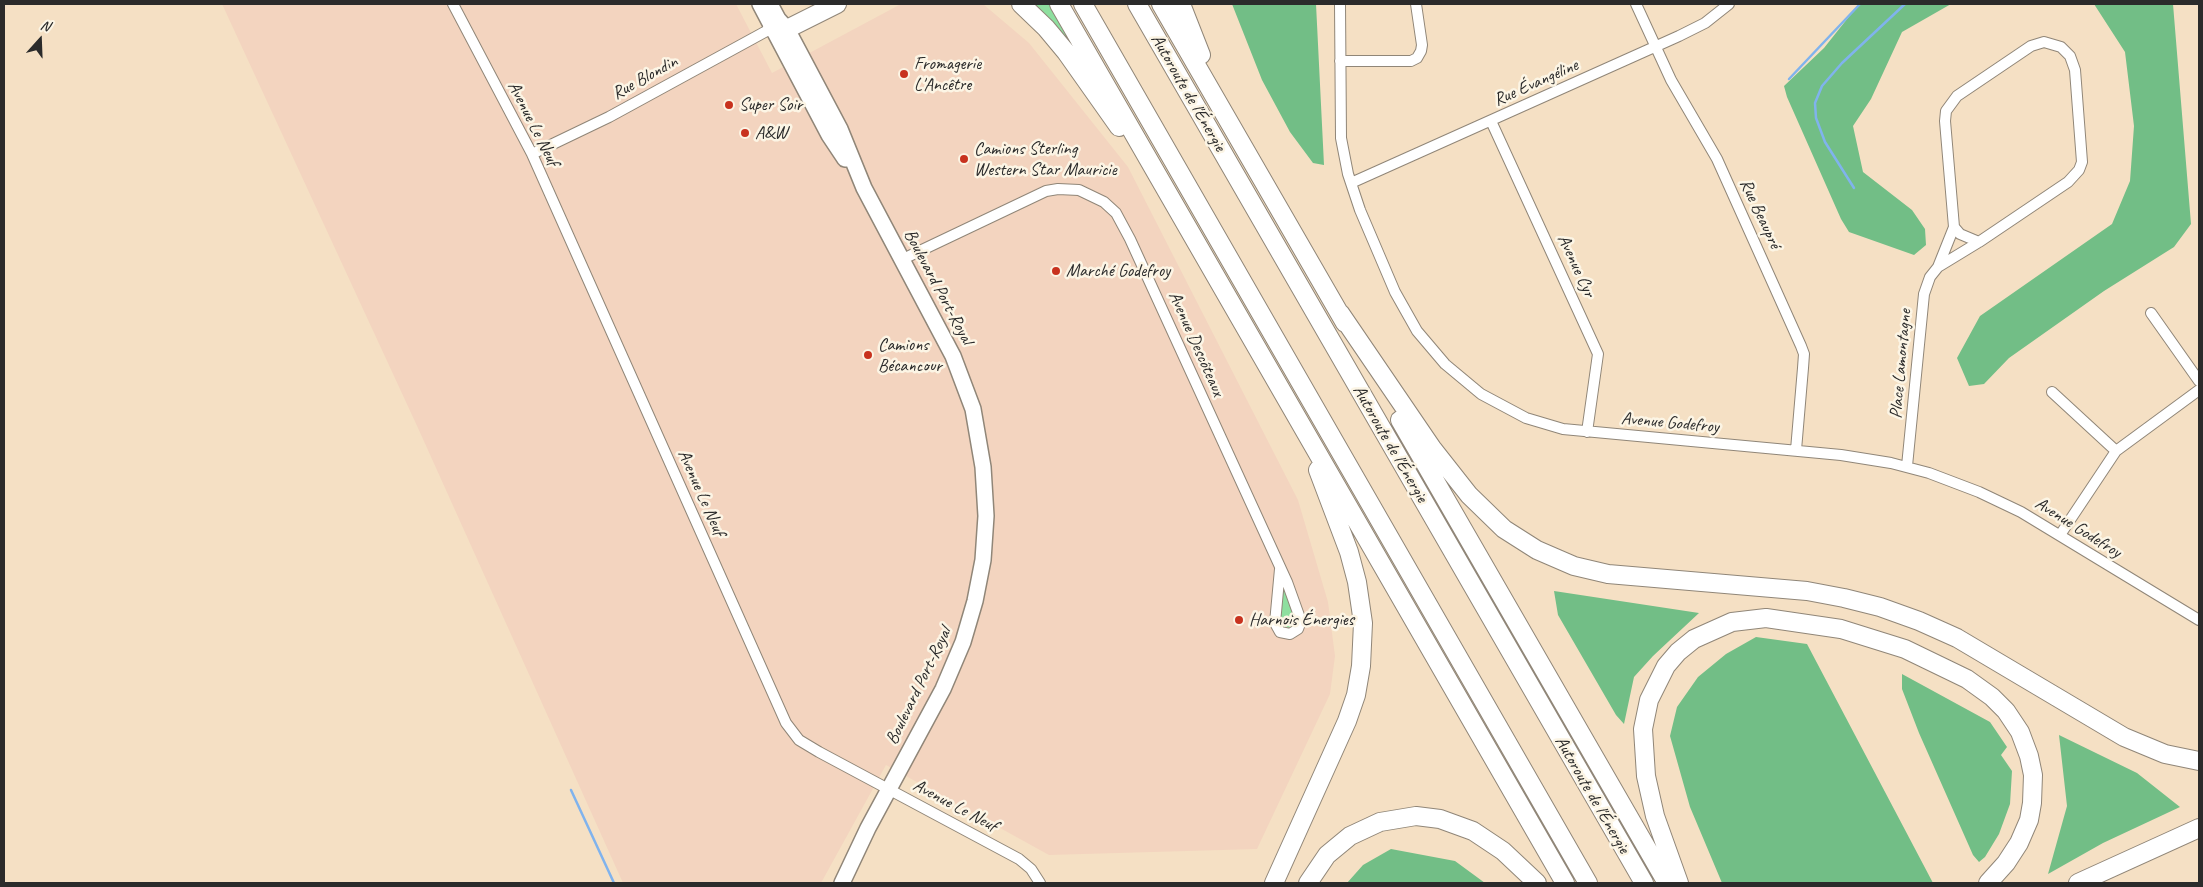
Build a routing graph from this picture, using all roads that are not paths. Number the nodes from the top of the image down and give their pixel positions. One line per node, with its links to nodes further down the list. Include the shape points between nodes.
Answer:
1 (453, 4): 20 (street, Avenue Le Neuf)
2 (760, 4): 15 (main road, Boulevard Port-Royal)
3 (811, 4): 15 (highway)
4 (837, 4): 15 (highway)
5 (1021, 4): 22 (highway, via 1073,61)
6 (1060, 4): 22 (highway)
7 (1083, 4): 49 (highway)
8 (1137, 4): 50 (highway, Autoroute de l'Énergie)
9 (1161, 4): 18 (highway)
10 (1181, 4): 18 (highway)
11 (1340, 4): 17 (street, Avenue Godefroy)
12 (1416, 4): 17 (street, via 1422,44 1418,58 1411,61)
13 (1636, 4): 16 (street, Rue Beaupré)
14 (1729, 4): 16 (street, Rue Évangéline, via 1705,23)
15 (777, 20): 20 (street, Rue Blondin, via 609,116); 25 (main road, Boulevard Port-Royal, via 829,135 864,188)
16 (1656, 46): 19 (street, Rue Évangéline); 34 (street, Rue Beaupré, via 1679,96 1716,159 1804,354)
17 (1340, 61): 21 (street, Avenue Godefroy, via 1341,131)
18 (1222, 109): 27 (highway)
19 (1491, 121): 21 (street, Rue Évangéline); 33 (street, Avenue Cyr, via 1598,354)
20 (532, 154): 41 (street, Avenue Le Neuf, via 786,723 799,740)
21 (1351, 182): 33 (street, Avenue Godefroy, via 1368,231 1403,308 1440,359 1474,389 1506,409 1545,425)
22 (1171, 198): 32 (highway)
23 (1954, 227): 24 (street, via 1960,234); 24 (street, Place Lamontagne, via 1945,121 1950,103 2031,46 2044,42 2061,47 2070,56 2075,70 2082,162 2079,170 2068,182); 26 (street, Place Lamontagne)
24 (1979, 242): 26 (street, Place Lamontagne)
25 (903, 259): 38 (street, Avenue Descôteaux, via 1046,191 1062,188 1079,190 1104,202 1116,213 1130,239); 41 (main road, Boulevard Port-Royal, via 953,356 973,409 983,467 985,527 979,585 960,651)
26 (1938, 267): 36 (street, Place Lamontagne, via 1924,294)
27 (1340, 313): 40 (highway, via 1462,487 1497,523 1537,550 1574,566 1608,574 1800,591 1880,607 1957,638 2124,738 2159,752); 51 (highway)
28 (2151, 313): 29 (street)
29 (2199, 381)
30 (2199, 390): 35 (street)
31 (2052, 392): 35 (street)
32 (1300, 422): 45 (highway, via 1354,567 1363,613 1363,643 1360,678 1351,711); 48 (highway)
33 (1587, 432): 34 (street, Avenue Godefroy)
34 (1796, 450): 36 (street, Avenue Godefroy)
35 (2116, 451): 37 (street)
36 (1906, 466): 37 (street, Avenue Godefroy, via 1986,495)
37 (2060, 535): 39 (street, Avenue Godefroy)
38 (1280, 569): 38 (street, Avenue Descôteaux, via 1275,623 1279,630 1290,634 1300,627 1301,618)
39 (2199, 620)
40 (2199, 761)
41 (889, 789): 43 (main road, Boulevard Port-Royal); 44 (street, Avenue Le Neuf, via 1014,856 1031,869)
42 (2199, 828): 54 (highway)
43 (842, 883)
44 (1040, 883)
45 (1274, 883)
46 (1308, 883): 47 (highway, via 1327,855 1350,836 1380,822 1416,816 1440,819 1473,830 1503,851)
47 (1537, 883)
48 (1565, 883)
49 (1588, 883)
50 (1644, 883)
51 (1667, 883)
52 (1679, 883): 53 (highway, via 1655,816 1646,776 1643,729 1649,700 1666,666 1694,639 1732,622 1766,618 1841,629 1905,649 1967,679 2006,710 2020,732 2029,756 2034,785 2029,820 2019,843)
53 (1988, 883)
54 (2078, 883)

